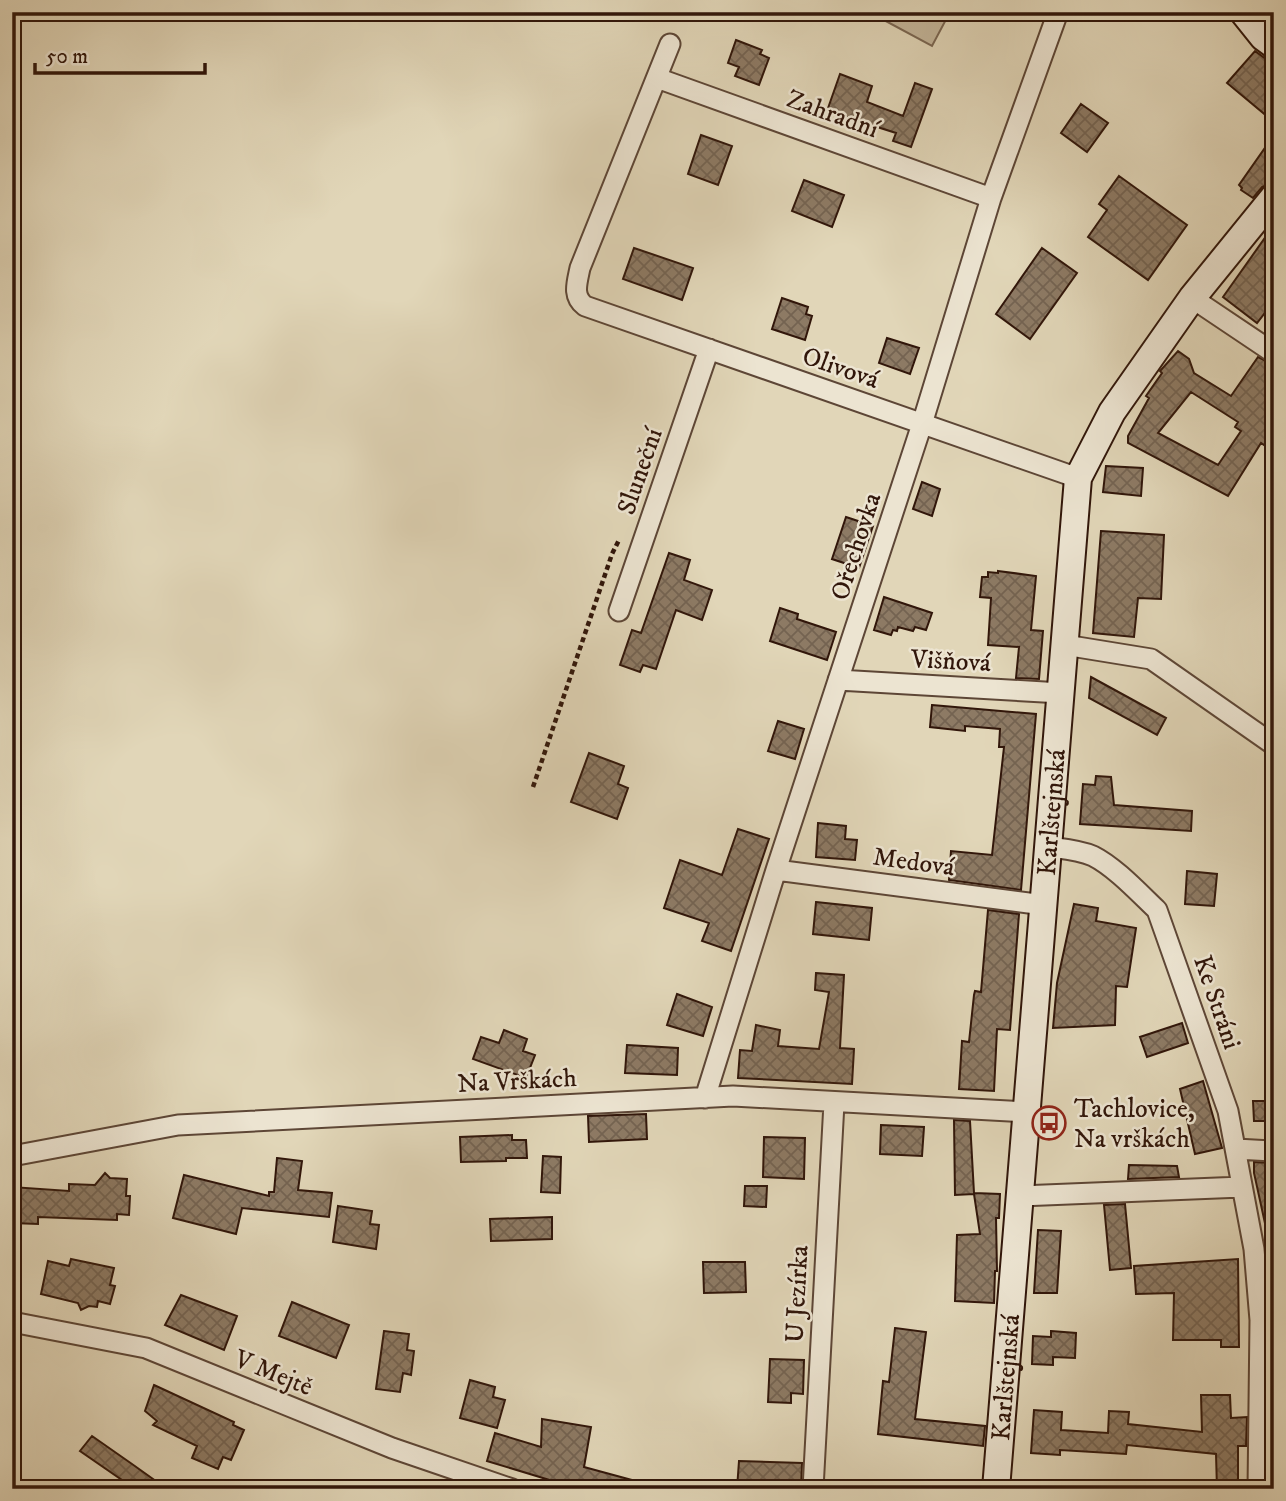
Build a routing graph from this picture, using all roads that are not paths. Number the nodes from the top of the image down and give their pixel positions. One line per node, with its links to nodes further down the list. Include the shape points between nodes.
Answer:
1 (1058, 12): 7 (street, Ořechovka)
2 (1243, 12): 4 (main road)
3 (670, 44): 5 (street)
4 (1274, 45)
5 (657, 78): 7 (street, Zahradní); 9 (street, Olivová, via 580,268 576,289 586,306)
6 (1274, 197): 8 (main road, Karlštejnská)
7 (991, 198): 11 (street, Ořechovka)
8 (1192, 298): 10 (street); 12 (main road, Karlštejnská, via 1112,412)
9 (709, 349): 11 (street, Olivová); 13 (street, Sluneční)
10 (1274, 353)
11 (922, 424): 12 (street, Olivová); 15 (street, Ořechovka)
12 (1078, 478): 14 (main road, Karlštejnská)
13 (619, 611)
14 (1065, 645): 16 (main road, Karlštejnská); 17 (street, via 1151,659)
15 (838, 680): 16 (street, Višňová); 19 (street, Ořechovka)
16 (1061, 693): 18 (main road, Karlštejnská)
17 (1274, 745)
18 (1049, 847): 20 (main road, Karlštejnská); 24 (street, Ke Stráni, via 1094,857 1157,910 1228,1111)
19 (776, 870): 20 (street, Medová); 21 (street, Ořechovka)
20 (1044, 905): 23 (main road, Karlštejnská)
21 (705, 1098): 22 (street, Na Vrškách); 26 (street, Na Vrškách, via 178,1125)
22 (834, 1103): 23 (street, Na Vrškách); 31 (street, U Jezírka)
23 (1027, 1112): 28 (main road, Karlštejnská)
24 (1236, 1149): 25 (street); 27 (street, Ke Stráni)
25 (1274, 1151)
26 (12, 1156)
27 (1242, 1187): 28 (street); 33 (street, Ke Stráni, via 1254,1249 1260,1320)
28 (1020, 1196): 32 (main road, Karlštejnská)
29 (12, 1322): 30 (street, V Mejtě, via 146,1348)
30 (497, 1487)
31 (813, 1489)
32 (996, 1489)
33 (1258, 1489)

